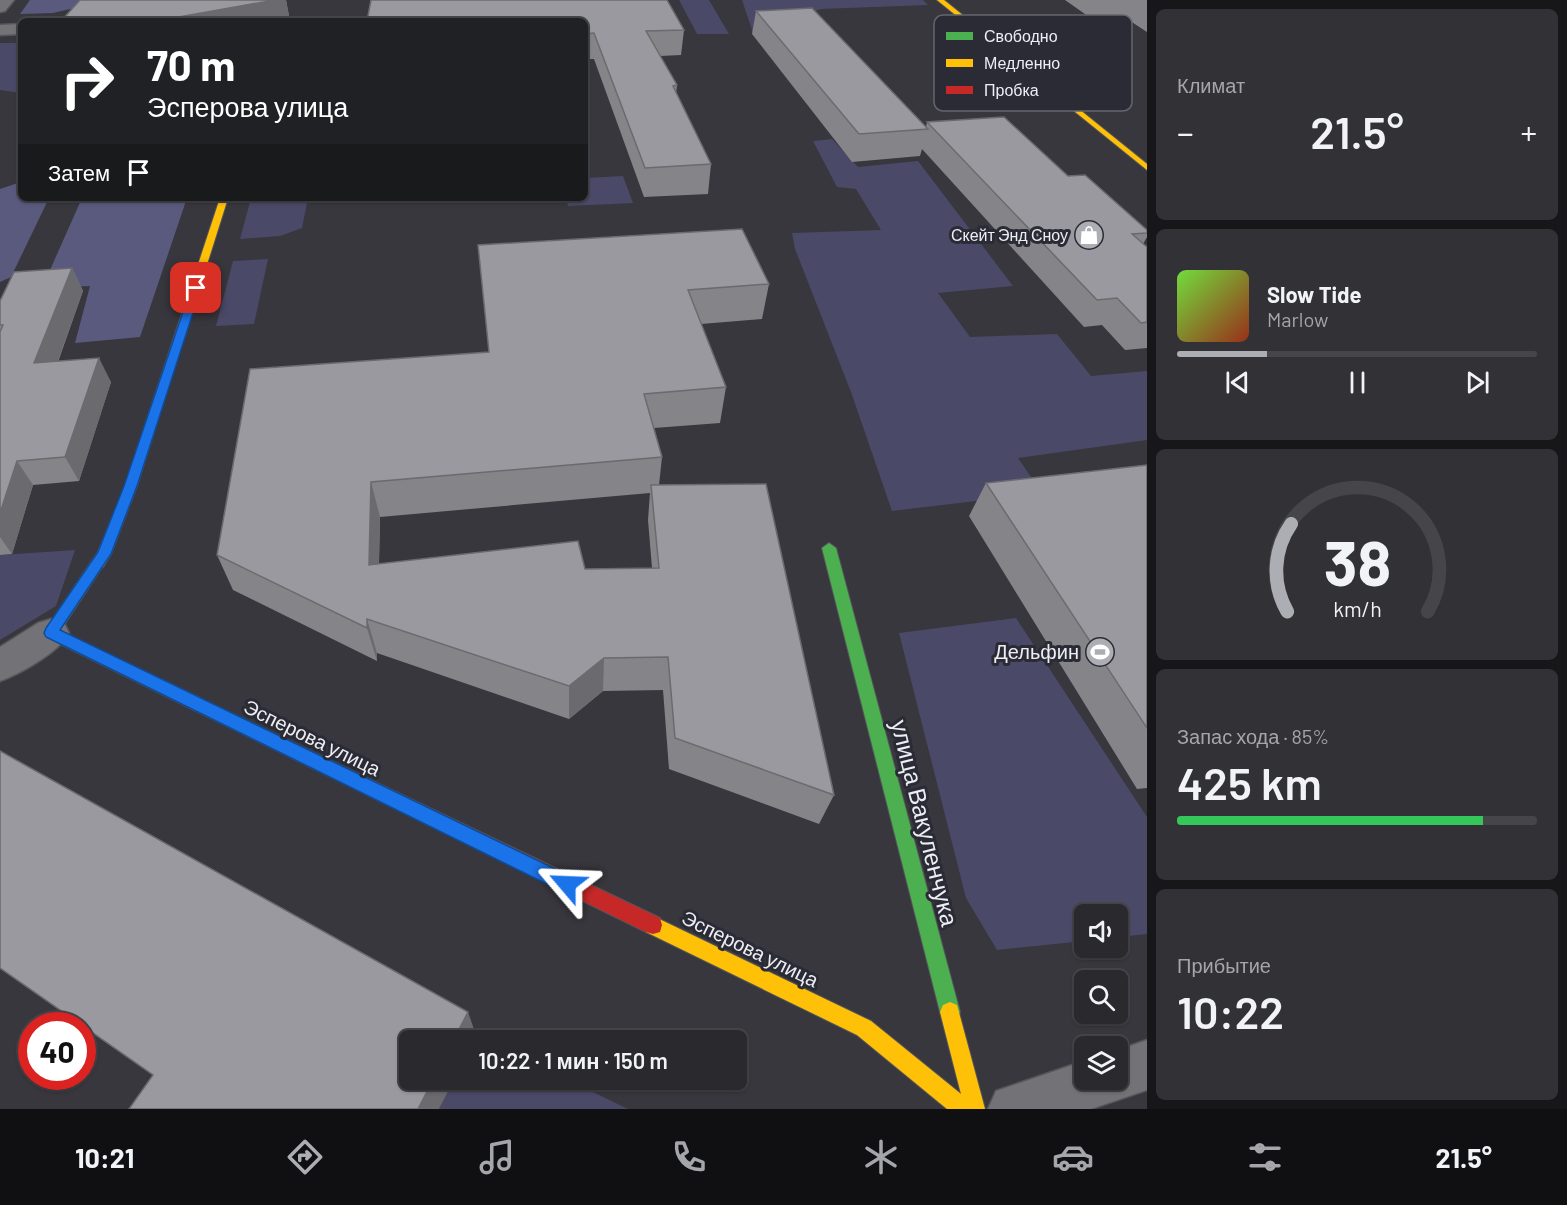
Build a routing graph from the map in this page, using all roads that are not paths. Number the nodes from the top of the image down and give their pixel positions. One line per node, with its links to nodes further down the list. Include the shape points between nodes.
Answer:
1 (7, 0): 4 (street)
2 (940, 0): 5 (street)
3 (960, 0): 6 (street)
4 (0, 8)
5 (958, 15)
6 (979, 15)
7 (18, 29): 8 (street)
8 (0, 30)
9 (1077, 111): 10 (street)
10 (1147, 168)
11 (223, 201): 13 (street, via 104,554)
12 (829, 548): 19 (street, улица Вакуленчука)
13 (51, 633): 14 (street); 18 (street, Эсперова улица, via 864,1028)
14 (0, 666)
15 (1147, 1065): 16 (street)
16 (1128, 1072)
17 (1074, 1089): 20 (street)
18 (963, 1109)
19 (975, 1109)
20 (1014, 1109)

